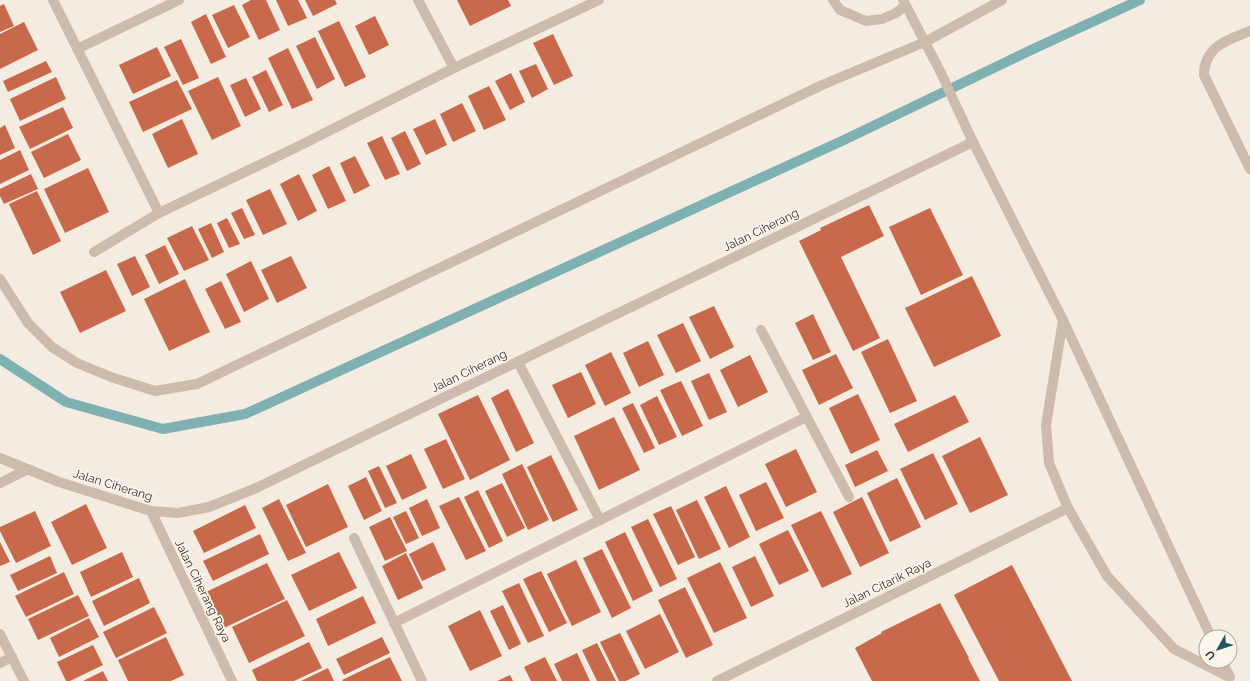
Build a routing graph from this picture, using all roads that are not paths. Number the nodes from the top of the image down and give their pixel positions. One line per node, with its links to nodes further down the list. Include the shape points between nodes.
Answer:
1 (53, 0): 10 (street)
2 (179, 0): 10 (street)
3 (418, 0): 11 (street)
4 (599, 0): 11 (street)
5 (833, 0): 7 (street, via 840,10 866,21 882,19 896,13)
6 (1002, 0): 9 (street)
7 (904, 3): 9 (street)
8 (1250, 31): 13 (street, via 1220,44 1204,65 1204,75)
9 (925, 42): 12 (street); 16 (street, via 822,85 197,384 155,391 77,363 52,347 28,323)
10 (77, 49): 14 (street)
11 (454, 68): 14 (street, via 288,152)
12 (974, 142): 17 (street); 19 (street, Jalan Ciherang)
13 (1250, 169)
14 (159, 213): 15 (street)
15 (94, 252)
16 (0, 279)
17 (1063, 320): 25 (street, via 1046,425 1049,463); 30 (street)
18 (760, 330): 20 (street)
19 (518, 362): 26 (street, Jalan Ciherang, via 254,489 209,507 178,513); 27 (street)
20 (806, 417): 24 (street); 27 (street)
21 (0, 458): 22 (street, Jalan Ciherang)
22 (28, 469): 23 (street); 26 (street, Jalan Ciherang, via 59,482)
23 (0, 483)
24 (849, 497)
25 (1068, 508): 35 (street, via 1107,576 1174,649); 39 (street, Jalan Citarik Raya)
26 (150, 511): 37 (street, Jalan Ciherang Raya)
27 (600, 520): 29 (street)
28 (354, 538): 29 (street)
29 (394, 623): 38 (street)
30 (1207, 629)
31 (0, 634): 32 (street)
32 (12, 657): 33 (street); 36 (street)
33 (0, 663)
34 (1226, 669): 35 (street)
35 (1231, 679)
36 (24, 681)
37 (232, 681)
38 (422, 681)
39 (717, 681)

